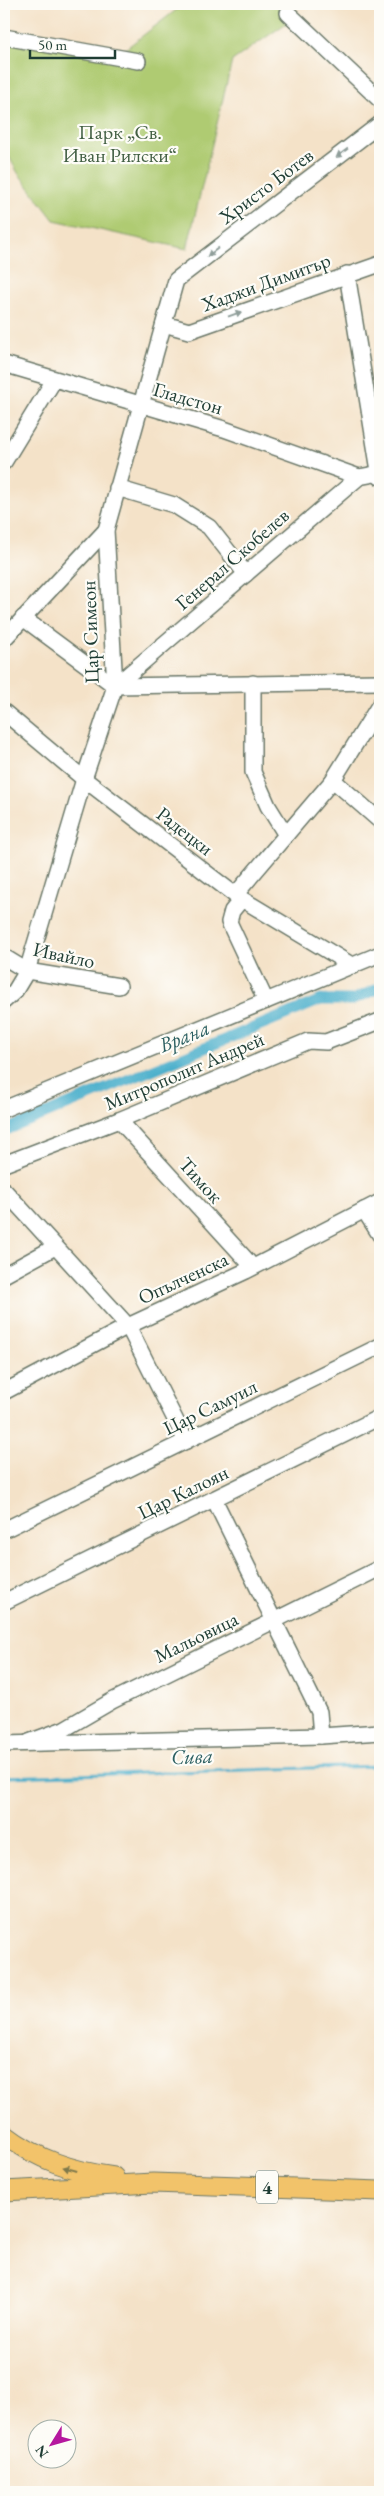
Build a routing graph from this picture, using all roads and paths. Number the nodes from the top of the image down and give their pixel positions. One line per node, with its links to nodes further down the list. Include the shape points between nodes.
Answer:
1 (288, 13): 4 (street)
2 (4, 38): 3 (street)
3 (138, 61)
4 (380, 100)
5 (380, 124): 8 (street, Христо Ботев, one-way to 8)
6 (380, 264): 7 (street, Хаджи Димитър)
7 (347, 274): 9 (street, Хаджи Димитър, one-way to 7, via 189,331); 14 (street)
8 (176, 280): 9 (street, Цар Симеон)
9 (164, 324): 12 (street, Цар Симеон)
10 (4, 364): 11 (street, Гладстон)
11 (54, 380): 12 (street, Гладстон); 13 (street)
12 (140, 405): 15 (street, Гладстон, via 224,429); 16 (street, Цар Симеон)
13 (4, 462)
14 (380, 474): 15 (street)
15 (359, 477): 18 (street, Генерал Скобелев)
16 (117, 488): 17 (street, Цар Симеон); 18 (street, via 174,505 209,527)
17 (106, 530): 19 (street); 23 (street, Цар Симеон)
18 (246, 574): 23 (street, Генерал Скобелев)
19 (23, 618): 20 (street); 23 (street)
20 (4, 639)
21 (380, 682): 22 (street)
22 (252, 683): 23 (street); 29 (street, via 253,772)
23 (115, 686): 26 (street, Цар Симеон)
24 (380, 704): 27 (street)
25 (4, 712): 26 (street, Радецки)
26 (84, 779): 30 (street, Радецки); 34 (street, Цар Симеон)
27 (333, 780): 28 (street); 29 (street)
28 (380, 822)
29 (286, 835): 30 (street)
30 (238, 898): 33 (street, Радецки); 37 (street, via 229,922)
31 (380, 954): 33 (street, Митрополит Андрей)
32 (4, 957): 34 (street, Ивайло)
33 (353, 966): 37 (street, Митрополит Андрей)
34 (27, 970): 35 (street, Ивайло); 36 (street, Цар Симеон, via 15,991)
35 (119, 986)
36 (4, 1001)
37 (266, 1001): 39 (street, Митрополит Андрей)
38 (380, 1022): 40 (street, Митрополит Андрей, via 326,1042 308,1041)
39 (4, 1109)
40 (119, 1120): 41 (street, Митрополит Андрей); 47 (street, Тимок)
41 (4, 1164)
42 (4, 1190): 46 (street)
43 (380, 1202): 44 (street, Опълченска)
44 (364, 1210): 45 (street); 47 (street, Опълченска)
45 (380, 1235)
46 (55, 1247): 48 (street); 49 (street)
47 (253, 1268): 49 (street, Опълченска)
48 (4, 1275)
49 (128, 1326): 51 (street, Опълченска); 53 (street)
50 (380, 1346): 53 (street, Цар Самуил)
51 (4, 1392)
52 (380, 1417): 54 (street, Цар Калоян)
53 (186, 1441): 55 (street, Цар Самуил)
54 (214, 1499): 57 (street, Цар Калоян); 58 (street)
55 (4, 1530)
56 (380, 1568): 58 (street, Мальовица)
57 (4, 1602)
58 (273, 1621): 60 (street, via 319,1712); 61 (street, Мальовица, via 64,1729)
59 (380, 1732): 60 (street)
60 (321, 1736): 61 (street)
61 (29, 1742): 62 (street)
62 (4, 1744)
63 (4, 2134): 64 (main road, one-way to 63, via 61,2166 29,2152)
64 (153, 2183): 65 (main road, 4); 66 (main road, 4)
65 (4, 2191)
66 (380, 2191)

